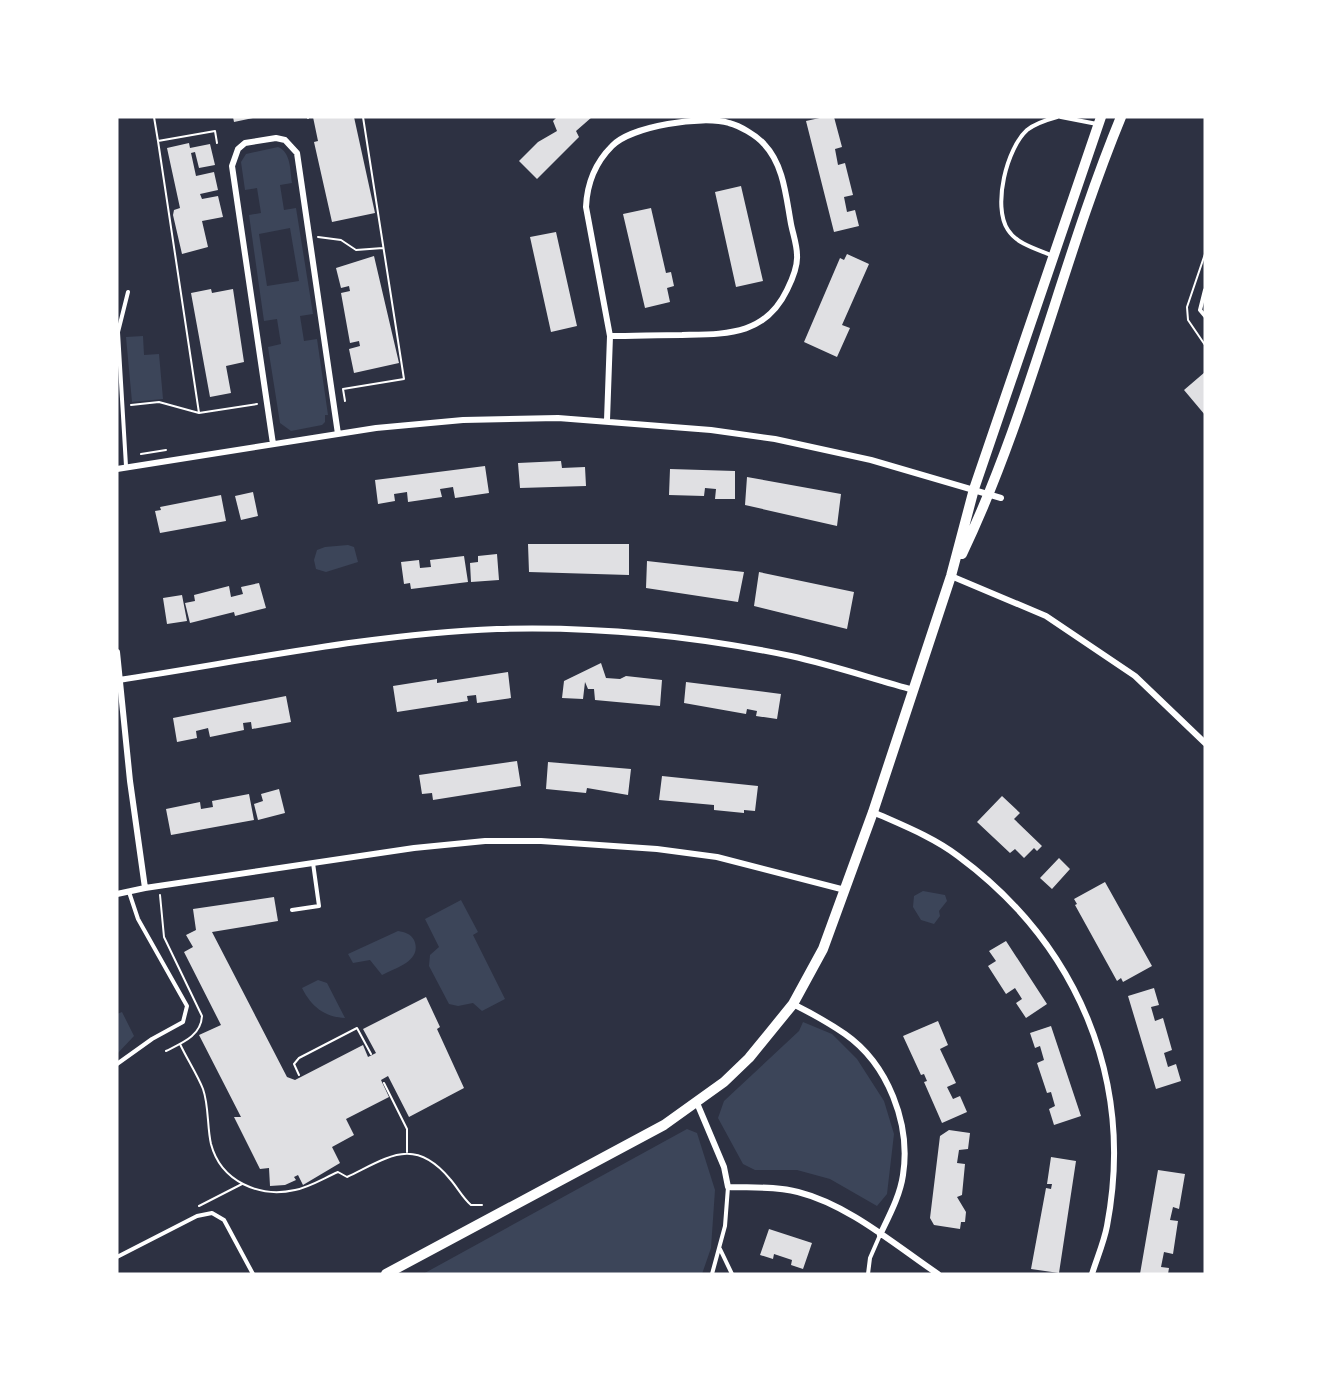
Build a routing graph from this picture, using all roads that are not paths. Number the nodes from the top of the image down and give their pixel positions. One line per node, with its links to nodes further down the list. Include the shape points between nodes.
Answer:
1 (1057, 117): 5 (lane, via 1038,123 1019,140 1001,190 1000,206 1007,229 1015,238)
2 (1062, 117): 4 (lane)
3 (1121, 117): 16 (main road)
4 (1099, 121): 5 (main road)
5 (1053, 256): 15 (main road)
6 (1205, 291): 8 (lane, via 1200,310)
7 (128, 292): 13 (lane, via 118,332)
8 (1205, 316)
9 (609, 336): 9 (street, via 586,207 587,189 597,165 612,145 645,128 711,120 730,123 764,143 783,177 797,257 793,279 783,299 753,326 733,334); 10 (street)
10 (607, 420): 11 (street, via 463,420); 15 (street, via 775,439 871,460)
11 (338, 434): 12 (street); 12 (street, via 297,153 276,138 245,143 238,149 232,166)
12 (273, 444): 13 (street)
13 (126, 466): 14 (street)
14 (117, 469)
15 (974, 489): 16 (street); 17 (main road)
16 (996, 496): 17 (main road)
17 (951, 576): 20 (main road); 21 (street, via 1046,616 1135,676)
18 (117, 652): 19 (street)
19 (119, 680): 20 (street, via 392,637 548,629 716,642 793,657); 24 (street)
20 (914, 690): 22 (main road)
21 (1205, 743)
22 (873, 812): 25 (main road); 42 (street, via 956,854 1001,891 1036,929 1069,977 1092,1027 1108,1083 1113,1134 1113,1182 1107,1228)
23 (313, 863): 24 (street); 25 (street, via 485,841 582,843 717,857); 28 (lane, via 319,906)
24 (145, 888): 26 (street)
25 (846, 890): 29 (main road, via 823,949)
26 (129, 892): 27 (street); 30 (lane, via 138,918 187,1006 187,1014 176,1026)
27 (117, 894)
28 (292, 910)
29 (793, 1004): 31 (main road, via 749,1058); 33 (street, via 846,1034 862,1049 877,1066 897,1106 902,1128 903,1175)
30 (117, 1064)
31 (698, 1103): 32 (street); 37 (main road)
32 (728, 1187): 33 (street, via 797,1192 827,1203); 34 (lane)
33 (880, 1235): 40 (lane); 41 (street)
34 (720, 1249): 38 (lane); 39 (lane)
35 (117, 1257): 36 (lane, via 197,1216 212,1213 224,1220)
36 (253, 1274)
37 (386, 1274)
38 (712, 1274)
39 (732, 1274)
40 (868, 1274)
41 (938, 1274)
42 (1092, 1274)

